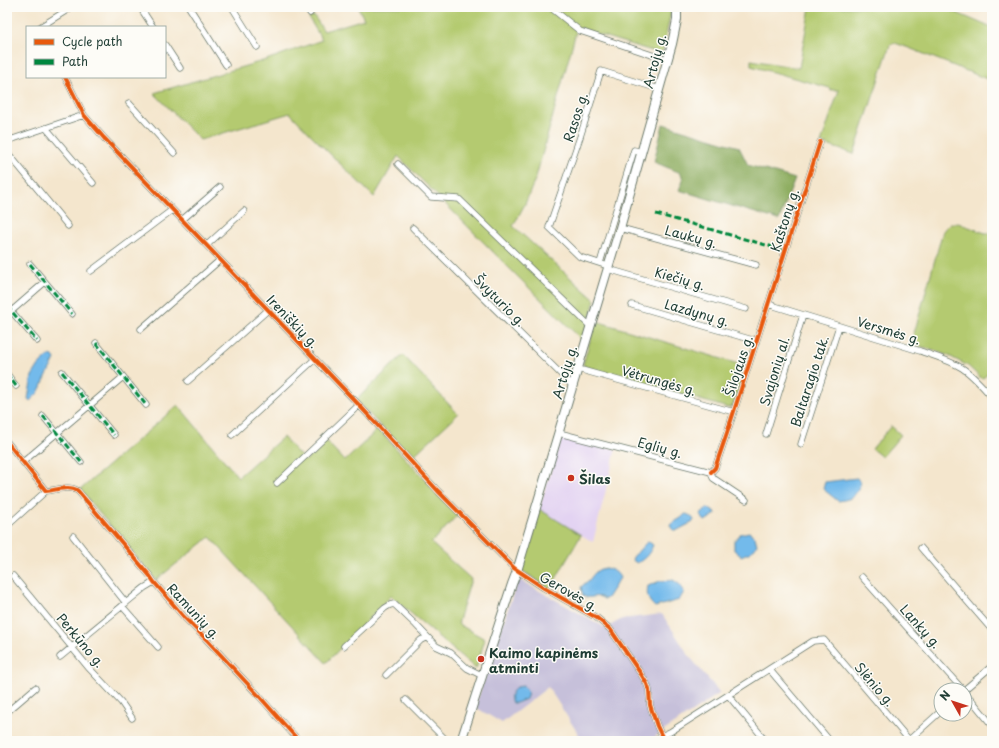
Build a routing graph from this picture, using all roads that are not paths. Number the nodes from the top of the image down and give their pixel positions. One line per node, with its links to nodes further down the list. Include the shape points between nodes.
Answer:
1 (72, 7): 7 (street)
2 (140, 7): 8 (street)
3 (190, 7): 12 (street)
4 (232, 7): 10 (street)
5 (550, 7): 11 (street, via 580,31)
6 (677, 7): 11 (main road, Artojų g.)
7 (42, 26)
8 (152, 26)
9 (166, 47): 13 (street)
10 (257, 47)
11 (667, 60): 15 (main road, Artojų g.)
12 (226, 65)
13 (180, 68)
14 (66, 78): 17 (street, Ireniškių g.)
15 (659, 89): 22 (main road, Artojų g.); 31 (street, Rasos g., via 601,71)
16 (129, 102): 23 (street)
17 (84, 115): 18 (street); 27 (street, Ireniškių g.)
18 (46, 128): 19 (street); 25 (street)
19 (7, 141)
20 (820, 142): 41 (street, Kaštonų g.)
21 (7, 152): 30 (street)
22 (641, 152): 33 (main road, Artojų g.); 38 (street, via 634,150)
23 (174, 153)
24 (398, 164): 50 (street, via 431,197 459,199)
25 (93, 183)
26 (220, 187): 29 (street)
27 (172, 210): 29 (street, Ireniškių g.); 39 (street)
28 (244, 211): 34 (street)
29 (182, 220): 34 (street, Ireniškių g.)
30 (68, 226)
31 (549, 227): 38 (street, Kiečių g., via 580,257)
32 (413, 228): 62 (street, Švyturio g.)
33 (620, 228): 37 (street, Laukų g.); 38 (main road, Artojų g.)
34 (207, 245): 35 (street, Ireniškių g.)
35 (220, 260): 45 (street, Ireniškių g.); 51 (street)
36 (30, 264): 40 (street)
37 (756, 265)
38 (605, 266): 44 (street, Kiečių g.); 50 (main road, Artojų g.)
39 (91, 271)
40 (45, 282): 46 (street); 47 (street)
41 (768, 304): 48 (street, Versmės g.); 53 (street, Šilojaus g.)
42 (632, 305): 53 (street, Lazdynų g.)
43 (7, 306): 46 (street)
44 (746, 309)
45 (268, 310): 55 (street, Ireniškių g.); 60 (street)
46 (9, 313): 52 (street)
47 (72, 314)
48 (803, 315): 49 (street, Versmės g.); 71 (street, Svajonių al.)
49 (839, 326): 63 (street, Versmės g., via 944,359 962,368); 75 (street, Baltaragio tak.)
50 (591, 327): 56 (main road, Artojų g.)
51 (141, 329)
52 (37, 341)
53 (756, 341): 67 (street, Šilojaus g.)
54 (96, 343): 59 (street)
55 (315, 359): 65 (street, Ireniškių g.); 73 (street)
56 (578, 369): 62 (main road, Artojų g.); 67 (street, Vėtrungės g.)
57 (62, 372): 64 (street)
58 (7, 374): 61 (street)
59 (123, 377): 64 (street); 66 (street)
60 (188, 381)
61 (16, 386)
62 (572, 386): 70 (main road, Artojų g.)
63 (992, 396)
64 (90, 405): 69 (street); 72 (street)
65 (359, 405): 79 (street); 85 (street, Ireniškių g., via 438,491)
66 (146, 406)
67 (734, 412): 78 (street, Šilojaus g., via 715,468)
68 (43, 416): 69 (street)
69 (57, 433): 76 (street); 77 (street)
70 (559, 433): 78 (street, Eglių g.); 85 (main road, Artojų g.)
71 (766, 434)
72 (114, 435)
73 (232, 435)
74 (7, 442): 76 (street)
75 (801, 444)
76 (23, 462): 80 (street)
77 (81, 462)
78 (711, 472): 81 (street, via 713,478)
79 (277, 483)
80 (46, 491): 82 (street); 88 (street, Ramunių g., via 69,488 78,491)
81 (746, 500)
82 (7, 526)
83 (73, 536): 89 (street)
84 (921, 548): 90 (street)
85 (517, 571): 99 (main road, Artojų g.); 110 (street, Gerovės g., via 597,618 610,629 647,684 650,705)
86 (13, 576): 94 (street, Perkūno g.)
87 (862, 577): 100 (street, Lankų g.)
88 (154, 582): 89 (street); 112 (street, Ramunių g.)
89 (124, 605): 93 (street); 94 (street)
90 (992, 630)
91 (427, 637): 92 (street, via 394,604 390,604); 98 (street); 99 (street, via 436,646 451,653 467,668)
92 (344, 646)
93 (158, 647)
94 (72, 648): 95 (street); 107 (street, Perkūno g., via 121,702)
95 (60, 657)
96 (992, 666): 101 (street)
97 (769, 669): 103 (street); 111 (street, Slėnio g., via 813,641 824,640); 117 (street)
98 (386, 675)
99 (483, 676): 114 (main road, Artojų g.)
100 (956, 682)
101 (973, 683)
102 (35, 688): 106 (street)
103 (728, 695): 110 (street); 116 (street)
104 (406, 700): 113 (street)
105 (973, 702): 109 (street, Lankų g.)
106 (7, 712)
107 (132, 718)
108 (933, 718): 111 (street)
109 (992, 724)
110 (663, 738): 115 (street)
111 (909, 740)
112 (299, 741)
113 (447, 741)
114 (461, 741)
115 (655, 741)
116 (766, 741)
117 (830, 741)

